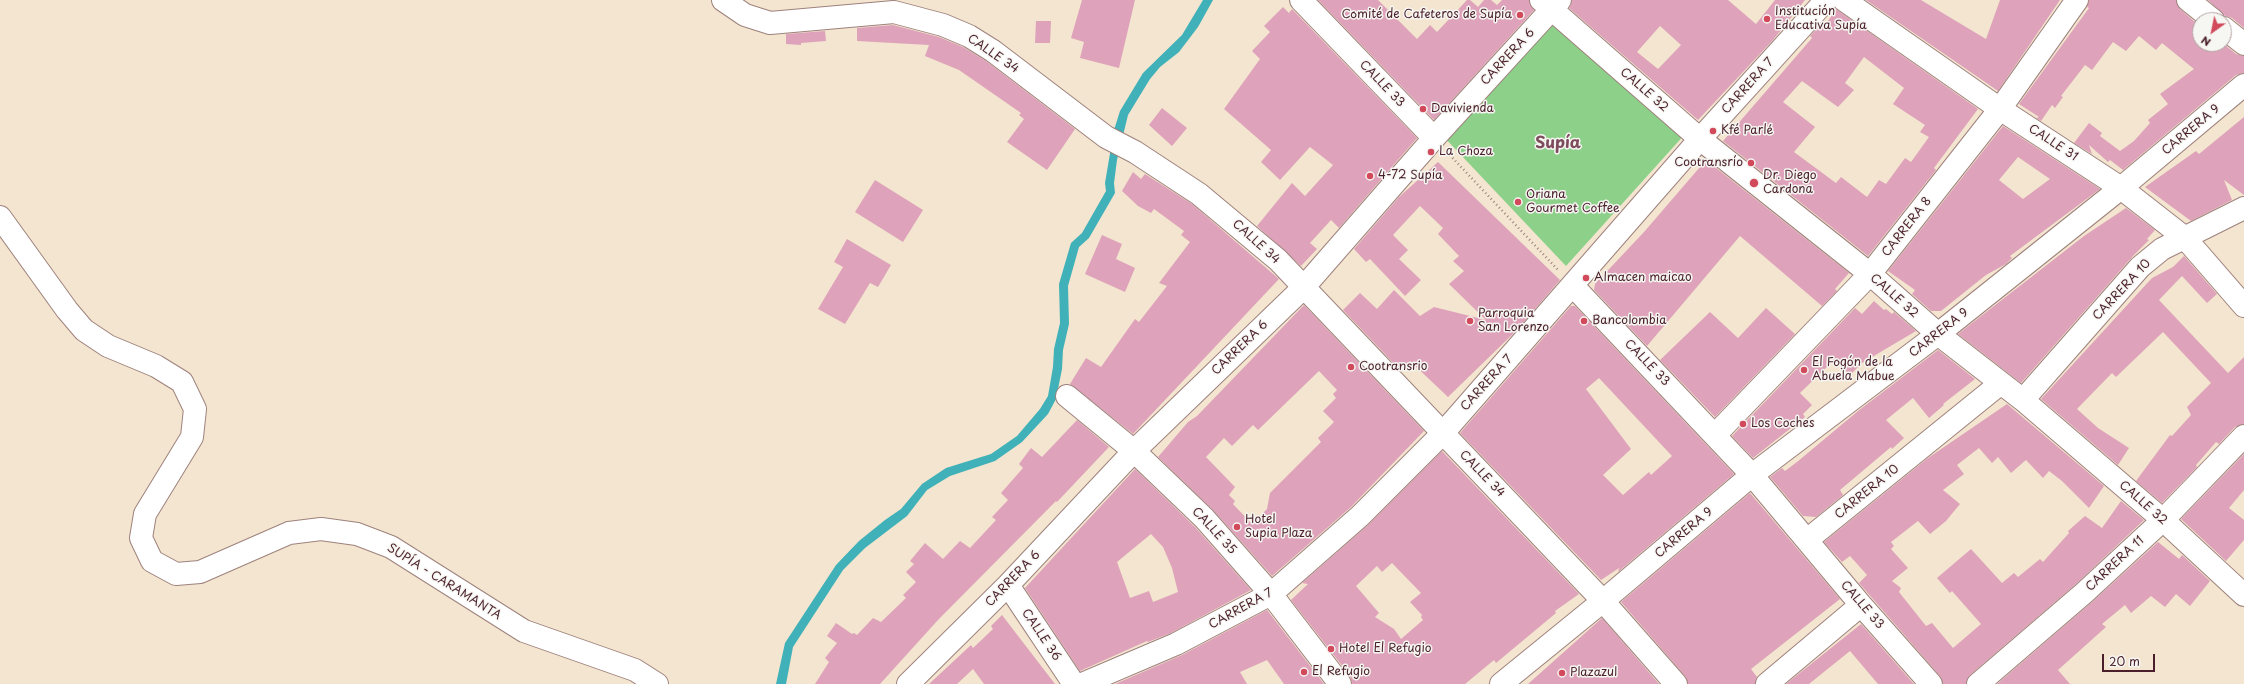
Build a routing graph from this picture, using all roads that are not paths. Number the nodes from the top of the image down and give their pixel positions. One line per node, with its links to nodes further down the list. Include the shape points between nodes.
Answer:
1 (723, 0): 21 (street, CALLE 34, via 745,15 770,23 894,12 918,17 969,36 993,50 1106,137 1135,152 1199,194 1278,260)
2 (1301, 0): 13 (street, CALLE 33)
3 (1826, 0): 14 (street, CARRERA 7)
4 (1844, 0): 12 (street, CALLE 31)
5 (2077, 0): 12 (street, CARRERA 8)
6 (2188, 0): 8 (street)
7 (1551, 3): 13 (street, CARRERA 6); 14 (street, CALLE 32)
8 (2204, 12)
9 (2232, 34): 10 (street)
10 (2244, 44)
11 (2244, 85): 15 (street, CARRERA 9)
12 (2000, 109): 15 (street, CALLE 31); 19 (street, CARRERA 8)
13 (1434, 138): 21 (street, CARRERA 6)
14 (1700, 138): 19 (street, CALLE 32); 20 (street, CARRERA 7)
15 (2122, 188): 18 (street, CALLE 31); 23 (street, CARRERA 9)
16 (2244, 208): 18 (street, CARRERA 10)
17 (0, 217): 39 (street, SUPÍA - CARAMANTA, via 84,330 108,346 156,366 182,382 194,409 192,437 145,514 142,538 152,561 176,574 200,572 290,533 321,529 357,534 391,547 524,631 635,670)
18 (2185, 238): 22 (street, CALLE 31); 26 (street, CARRERA 10, via 2162,249 2140,267)
19 (1870, 274): 23 (street, CALLE 32); 28 (street, CARRERA 8)
20 (1573, 286): 27 (street, CARRERA 7); 28 (street, CALLE 33)
21 (1303, 288): 27 (street, CALLE 34); 30 (street, CARRERA 6)
22 (2244, 306)
23 (1938, 334): 24 (street, CALLE 32); 31 (street, CARRERA 9)
24 (2001, 383): 26 (street, CALLE 32); 33 (street, CARRERA 10)
25 (1067, 396): 30 (street, CALLE 35)
26 (2023, 400): 32 (street, CALLE 32)
27 (1443, 433): 35 (street, CARRERA 7, via 1360,516); 37 (street, CALLE 34)
28 (1715, 435): 31 (street, CALLE 33)
29 (2244, 436): 32 (street, CARRERA 11)
30 (1134, 451): 34 (street, CARRERA 6); 35 (street, CALLE 35, via 1204,518)
31 (1752, 475): 33 (street, CALLE 33); 37 (street, CARRERA 9)
32 (2163, 520): 36 (street, CALLE 32); 48 (street, CARRERA 11, via 2084,593)
33 (1807, 540): 38 (street, CALLE 33)
34 (1008, 585): 40 (street, CARRERA 6); 41 (street, CALLE 36)
35 (1272, 594): 42 (street, CARRERA 7, via 1176,644); 43 (street, CALLE 35)
36 (2244, 595)
37 (1603, 601): 44 (street, CARRERA 9); 45 (street, CALLE 34)
38 (1861, 605): 46 (street); 47 (street, CALLE 33)
39 (657, 684)
40 (908, 684)
41 (1074, 684)
42 (1082, 684)
43 (1340, 684)
44 (1501, 684)
45 (1676, 684)
46 (1768, 684)
47 (1931, 684)
48 (1978, 684)

